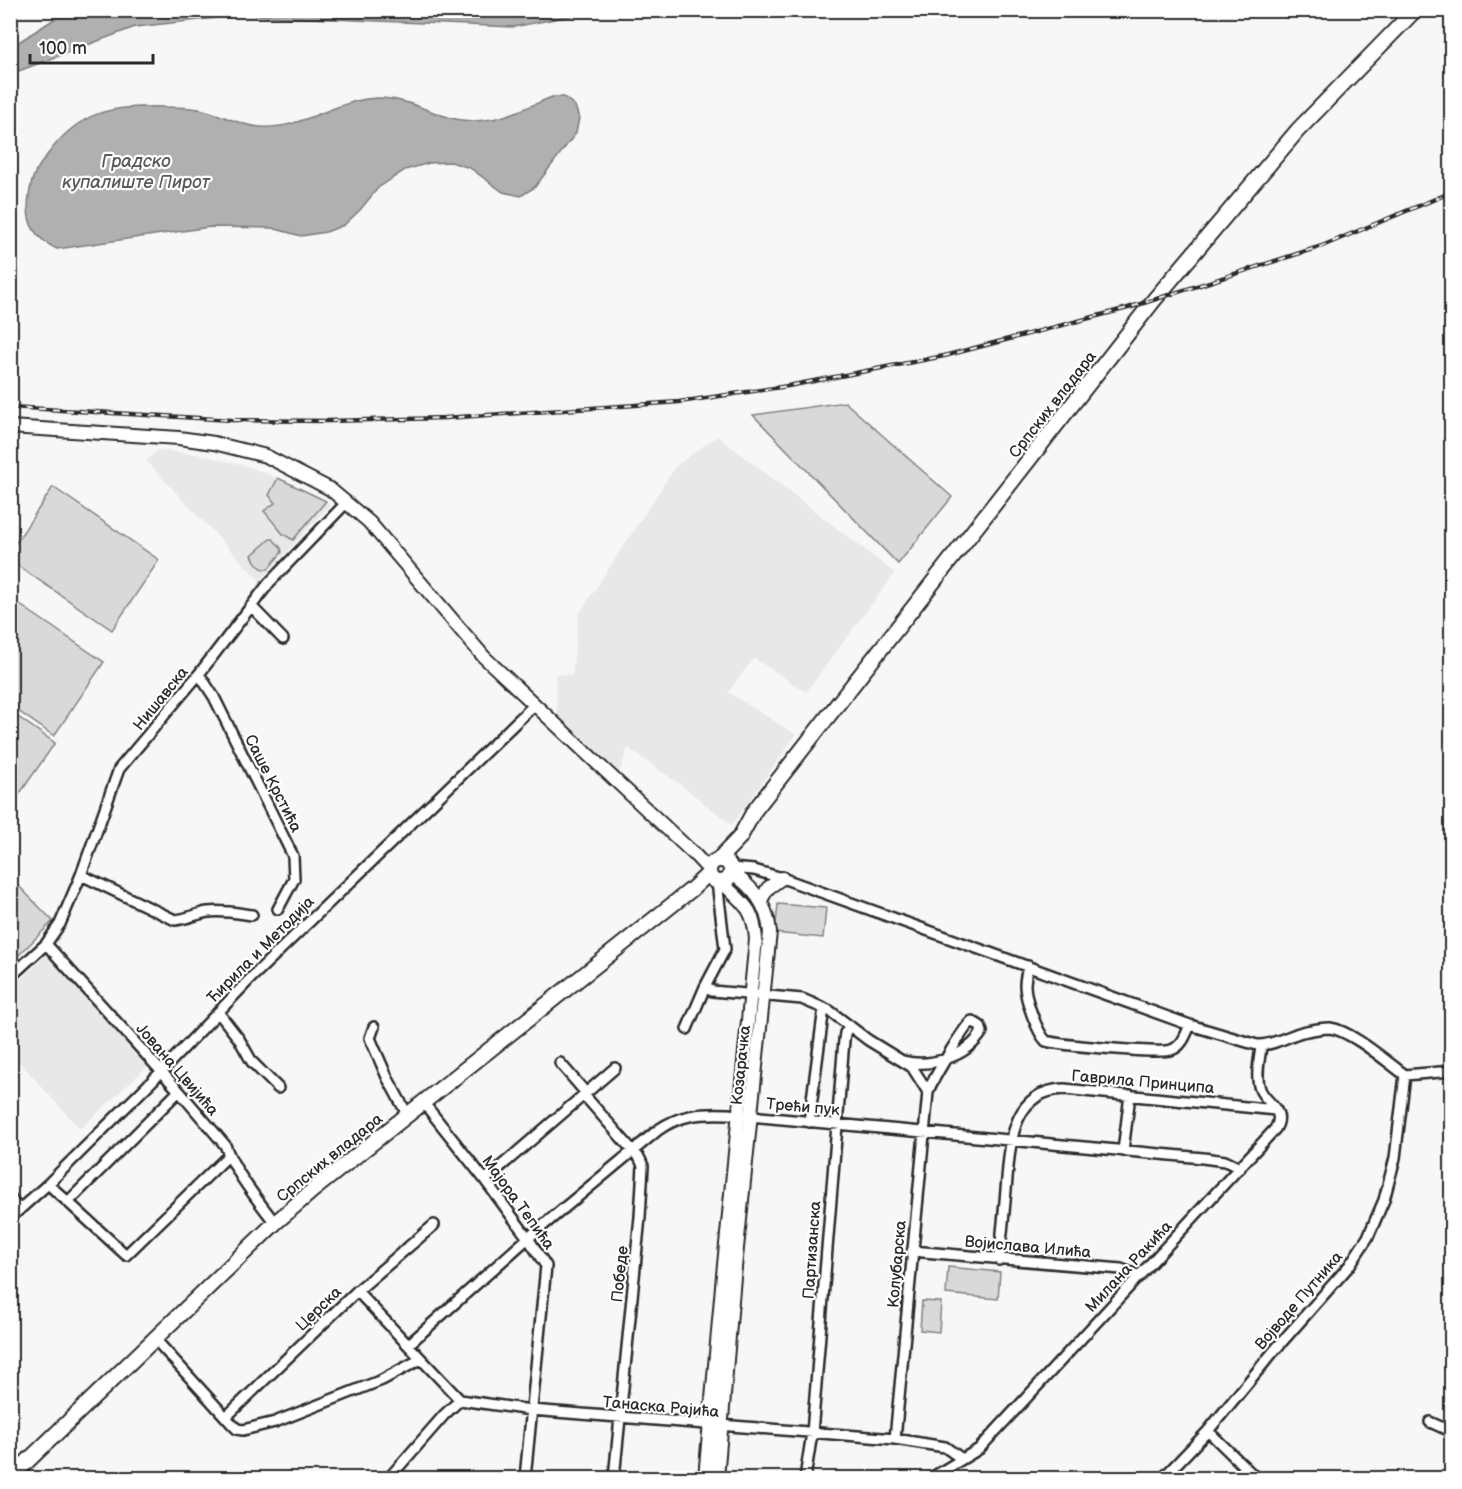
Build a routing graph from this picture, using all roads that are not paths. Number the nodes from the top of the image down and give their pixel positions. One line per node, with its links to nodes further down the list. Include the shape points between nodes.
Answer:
1 (1415, 10): 8 (main road, Српских владара, via 1298,130 1154,300 761,802 740,837 734,857)
2 (10, 427): 3 (street, via 214,443 266,456 318,482)
3 (347, 502): 4 (street, Нишавска); 7 (street, via 369,522 484,657)
4 (251, 606): 5 (street); 6 (street, Нишавска)
5 (283, 639)
6 (199, 674): 9 (street, Нишавска, via 119,769); 12 (street, Саше Крстића, via 292,851 294,879)
7 (534, 705): 8 (street, via 694,854); 21 (street, Ћирила и Методија)
8 (719, 871): 10 (street, via 754,870); 11 (street, Козарачка, via 754,891); 17 (street, via 725,949); 18 (street, Козарачка, via 753,919 756,939); 38 (main road, Српских владара)
9 (81, 875): 13 (street, via 175,920 224,911); 14 (street, Нишавска, via 60,924)
10 (782, 878): 11 (street, via 768,888); 15 (street)
11 (761, 900): 19 (street, Козарачка, via 770,932)
12 (278, 909)
13 (252, 915)
14 (46, 944): 16 (street, Нишавска); 31 (street, Јована Цвијића)
15 (1028, 966): 22 (street); 22 (street, via 1025,993 1046,1041 1171,1050 1182,1042)
16 (10, 977)
17 (705, 987): 18 (street); 25 (street)
18 (749, 995): 19 (street); 41 (street, Козарачка)
19 (764, 996): 20 (street, via 802,999); 42 (street, Козарачка)
20 (824, 1008): 23 (street); 43 (street)
21 (218, 1012): 31 (street, Ћирила и Методија); 33 (street, via 252,1062)
22 (1190, 1025): 26 (street)
23 (850, 1026): 27 (street); 44 (street, Партизанска, via 844,1040)
24 (374, 1027): 40 (street, via 370,1038)
25 (687, 1029)
26 (1261, 1046): 32 (street, via 1331,1028 1356,1040); 39 (street, via 1259,1087)
27 (903, 1061): 35 (street, via 912,1067); 35 (street, Колубарска, via 918,1064 947,1059)
28 (561, 1063): 36 (street, Победе)
29 (615, 1068): 36 (street)
30 (1452, 1071): 32 (street)
31 (161, 1072): 34 (street, Јована Цвијића); 52 (street, Ћирила и Методија)
32 (1405, 1076): 74 (street, Војводе Путника, via 1395,1158 1368,1237 1349,1266)
33 (278, 1088)
34 (179, 1091): 49 (street, Јована Цвијића, via 225,1145); 54 (street)
35 (928, 1092): 45 (street, Колубарска)
36 (585, 1094): 47 (street, Победе); 51 (street)
37 (1130, 1095): 39 (street, Гаврила Принципа); 46 (street, Гаврила Принципа, via 1064,1089 1043,1093 1022,1111); 48 (street)
38 (423, 1102): 40 (main road, Српских владара); 51 (street, Мајора Тепића)
39 (1276, 1110): 50 (street, Милана Ракића, via 1279,1123)
40 (407, 1114): 57 (main road, Српских владара)
41 (738, 1115): 42 (street, Трећи пук); 47 (street, Трећи пук, via 701,1113 681,1117); 62 (street, Козарачка)
42 (751, 1116): 43 (street, Трећи пук); 62 (street, Козарачка)
43 (808, 1122): 44 (street, Трећи пук)
44 (836, 1124): 45 (street, Трећи пук); 76 (street, Партизанска)
45 (924, 1132): 46 (street, Трећи пук); 60 (street, Колубарска)
46 (1011, 1141): 48 (street, Трећи пук); 61 (street, Гаврила Принципа)
47 (632, 1151): 59 (street, Трећи пук); 71 (street, Победе, via 643,1166)
48 (1123, 1151): 50 (street, Трећи пук, via 1216,1159)
49 (229, 1155): 54 (street, via 126,1255); 57 (street, Јована Цвијића)
50 (1240, 1168): 63 (street, Милана Ракића)
51 (485, 1180): 59 (street, Мајора Тепића)
52 (48, 1184): 54 (street); 55 (street, Ћирила и Методија)
53 (10, 1197): 55 (street)
54 (68, 1202)
55 (19, 1210): 56 (street, Ћирила и Методија)
56 (10, 1218)
57 (275, 1223): 65 (main road, Српских владара)
58 (434, 1225): 64 (street, Церска)
59 (528, 1238): 66 (street, Трећи пук); 69 (street, Мајора Тепића, via 546,1270)
60 (912, 1251): 61 (street, Војислава Илића); 77 (street, Колубарска)
61 (999, 1260): 63 (street, Војислава Илића, via 1121,1269)
62 (728, 1276): 73 (street, Козарачка)
63 (1140, 1276): 79 (street, Милана Ракића, via 979,1449)
64 (357, 1291): 66 (street); 70 (street, Церска)
65 (154, 1338): 70 (street); 80 (main road, Српских владара)
66 (408, 1345): 67 (street)
67 (421, 1359): 68 (street); 70 (street, via 382,1380 260,1427 240,1430)
68 (460, 1400): 69 (street, Танаска Рајића); 81 (street)
69 (531, 1410): 71 (street, Танаска Рајића); 82 (street, Мајора Тепића)
70 (226, 1417)
71 (619, 1418): 73 (street, Танаска Рајића); 83 (street, Победе)
72 (1430, 1422): 75 (street)
73 (716, 1426): 76 (street, Танаска Рајића); 84 (street, Козарачка); 85 (street, Козарачка)
74 (1208, 1431): 88 (street, Војводе Путника); 89 (street)
75 (1452, 1432)
76 (812, 1433): 77 (street, Танаска Рајића); 86 (street, Партизанска)
77 (895, 1439): 79 (street, Танаска Рајића, via 945,1447)
78 (10, 1458): 80 (street)
79 (962, 1459): 87 (street, Милана Ракића)
80 (15, 1474)
81 (389, 1479)
82 (525, 1479)
83 (614, 1479)
84 (705, 1479)
85 (717, 1479)
86 (805, 1479)
87 (931, 1479)
88 (1162, 1479)
89 (1256, 1479)

